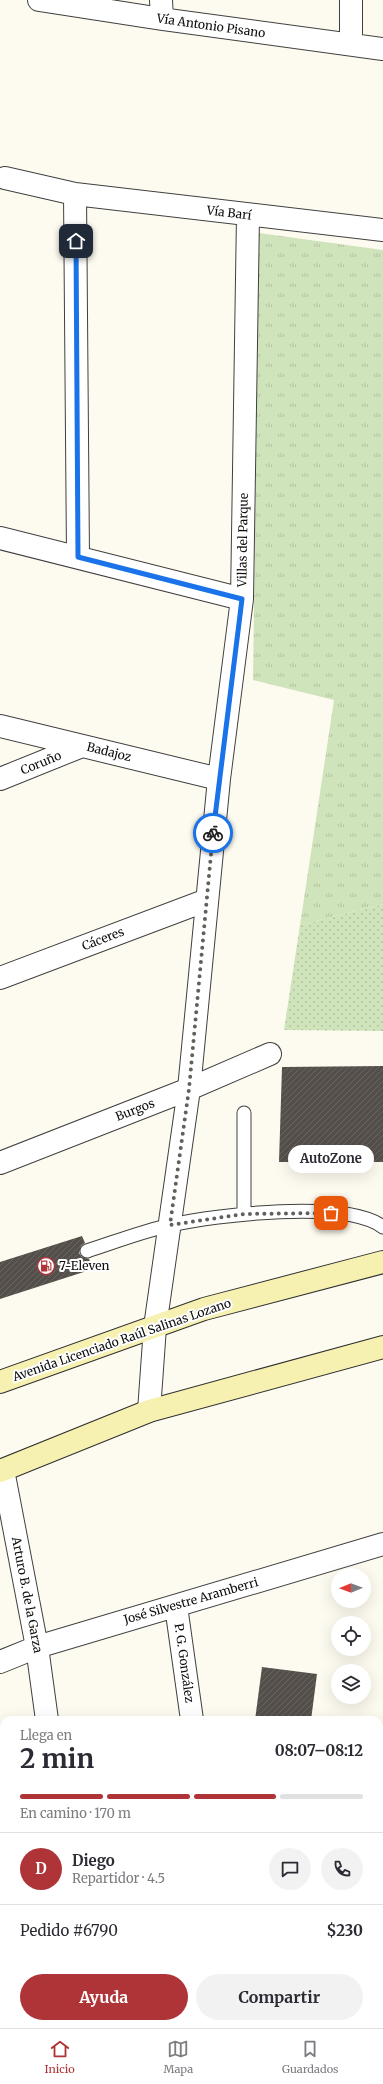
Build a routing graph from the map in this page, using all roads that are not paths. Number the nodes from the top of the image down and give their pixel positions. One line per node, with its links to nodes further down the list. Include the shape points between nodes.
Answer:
1 (39, 0): 3 (street, Vía Antonio Pisano)
2 (350, 0): 4 (street)
3 (161, 10): 4 (street, Vía Antonio Pisano)
4 (351, 44): 5 (street, Vía Antonio Pisano)
5 (383, 49)
6 (5, 178): 7 (street, Vía Barí)
7 (75, 194): 8 (street, Vía Barí); 11 (street)
8 (248, 215): 9 (street, Vía Barí); 12 (street, Villas del Parque)
9 (383, 230)
10 (0, 538): 11 (street)
11 (78, 557): 12 (street)
12 (242, 599): 16 (street, Villas del Parque)
13 (0, 726): 14 (street, Badajoz)
14 (82, 746): 15 (street, Coruño); 16 (street, Badajoz)
15 (0, 779)
16 (219, 779): 17 (street, Villas del Parque)
17 (207, 900): 18 (street, Cáceres); 20 (street, Villas del Parque)
18 (0, 978)
19 (270, 1054): 20 (street, Burgos)
20 (189, 1089): 22 (street, Burgos); 24 (street, Villas del Parque)
21 (244, 1113): 23 (lane)
22 (0, 1163)
23 (244, 1214): 24 (lane); 25 (lane, via 341,1213 360,1216)
24 (170, 1225): 26 (lane); 28 (street, Villas del Parque)
25 (383, 1227)
26 (87, 1251)
27 (383, 1262): 28 (main road, Avenida Licenciado Raúl Salinas Lozano, via 217,1305)
28 (155, 1327): 30 (main road, Avenida Licenciado Raúl Salinas Lozano); 31 (street, Villas del Parque)
29 (383, 1347): 31 (main road)
30 (0, 1382)
31 (149, 1410): 32 (main road)
32 (2, 1470): 35 (street, Arturo B. de la Garza)
33 (383, 1544): 34 (street, José Silvestre Aramberri)
34 (176, 1606): 35 (street, José Silvestre Aramberri); 38 (street, P. G. González)
35 (37, 1647): 36 (street, José Silvestre Aramberri); 37 (street, Arturo B. de la Garza)
36 (0, 1662)
37 (46, 1716)
38 (191, 1716)

